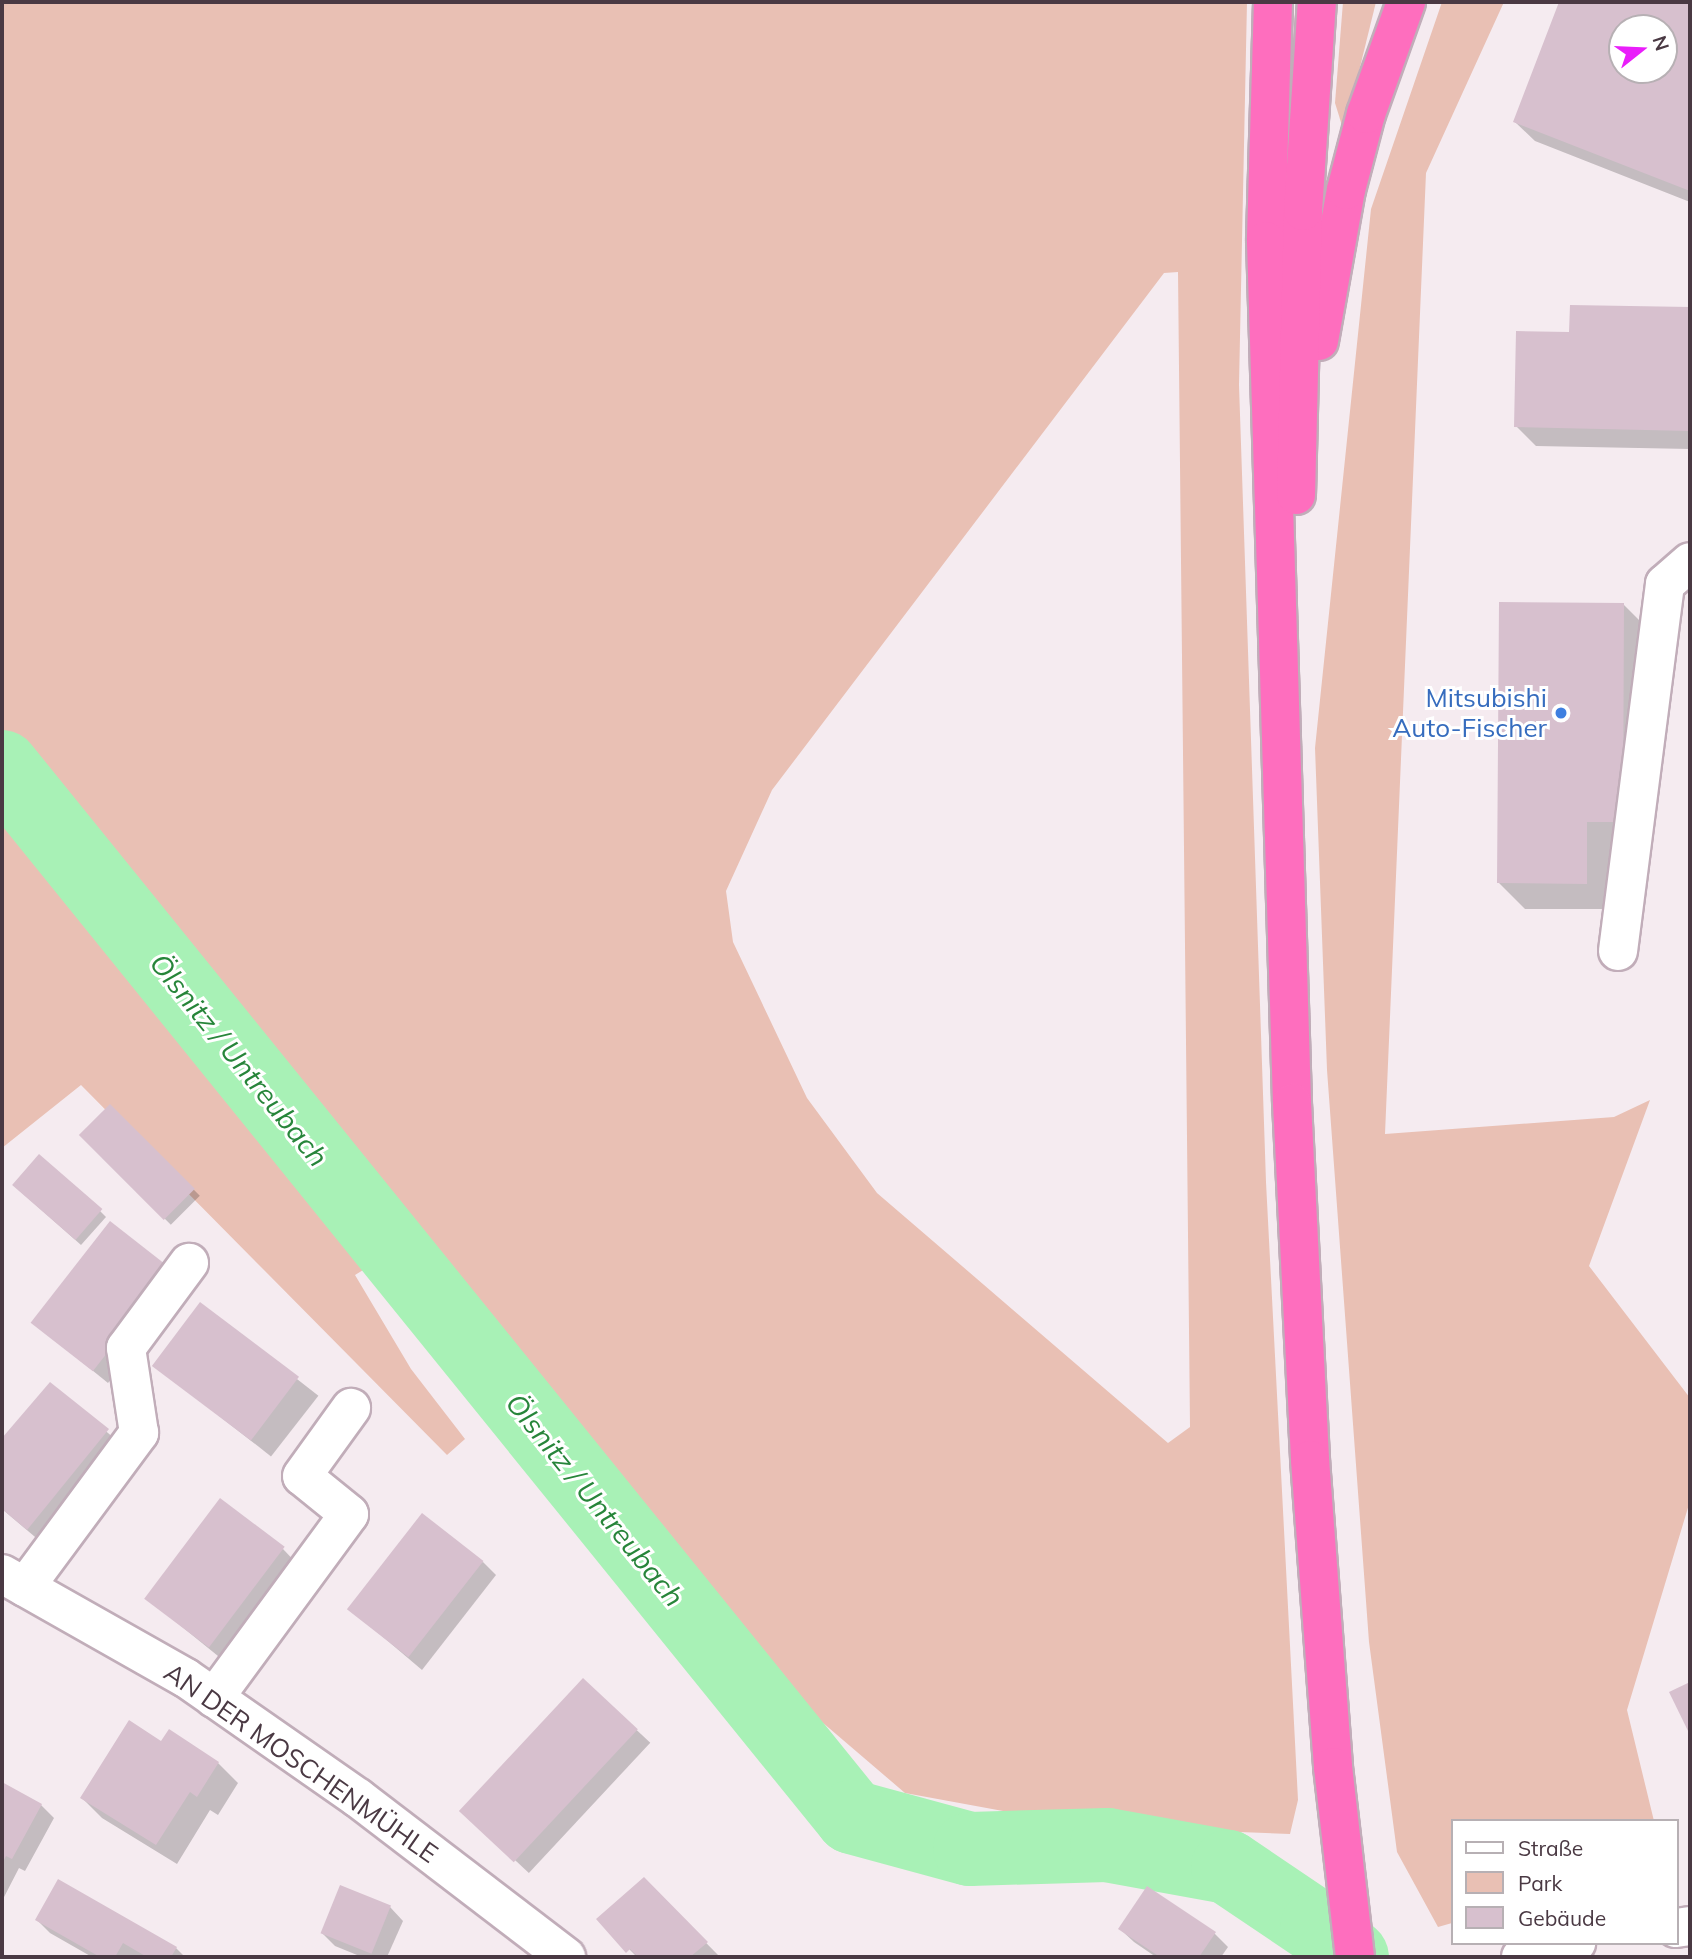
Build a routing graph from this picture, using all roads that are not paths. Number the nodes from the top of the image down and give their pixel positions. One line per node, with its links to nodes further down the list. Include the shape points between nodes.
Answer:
1 (1273, 2): 6 (highway, via 1266,241)
2 (1317, 2): 4 (highway, via 1303,211)
3 (1406, 2): 4 (highway, via 1366,114 1346,190)
4 (1298, 461): 6 (highway)
5 (1690, 562): 7 (street, via 1664,584)
6 (1281, 753): 14 (highway, via 1310,1460 1333,1767)
7 (1618, 951)
8 (189, 1262): 10 (street, AN DER MOSCHENMÜHLE, via 126,1348 139,1433)
9 (351, 1408): 11 (street, via 302,1476 349,1514)
10 (13, 1581): 11 (street, AN DER MOSCHENMÜHLE)
11 (215, 1698): 13 (street, AN DER MOSCHENMÜHLE, via 358,1798)
12 (1568, 1945): 15 (street)
13 (566, 1957)
14 (1355, 1957)
15 (1521, 1957)

